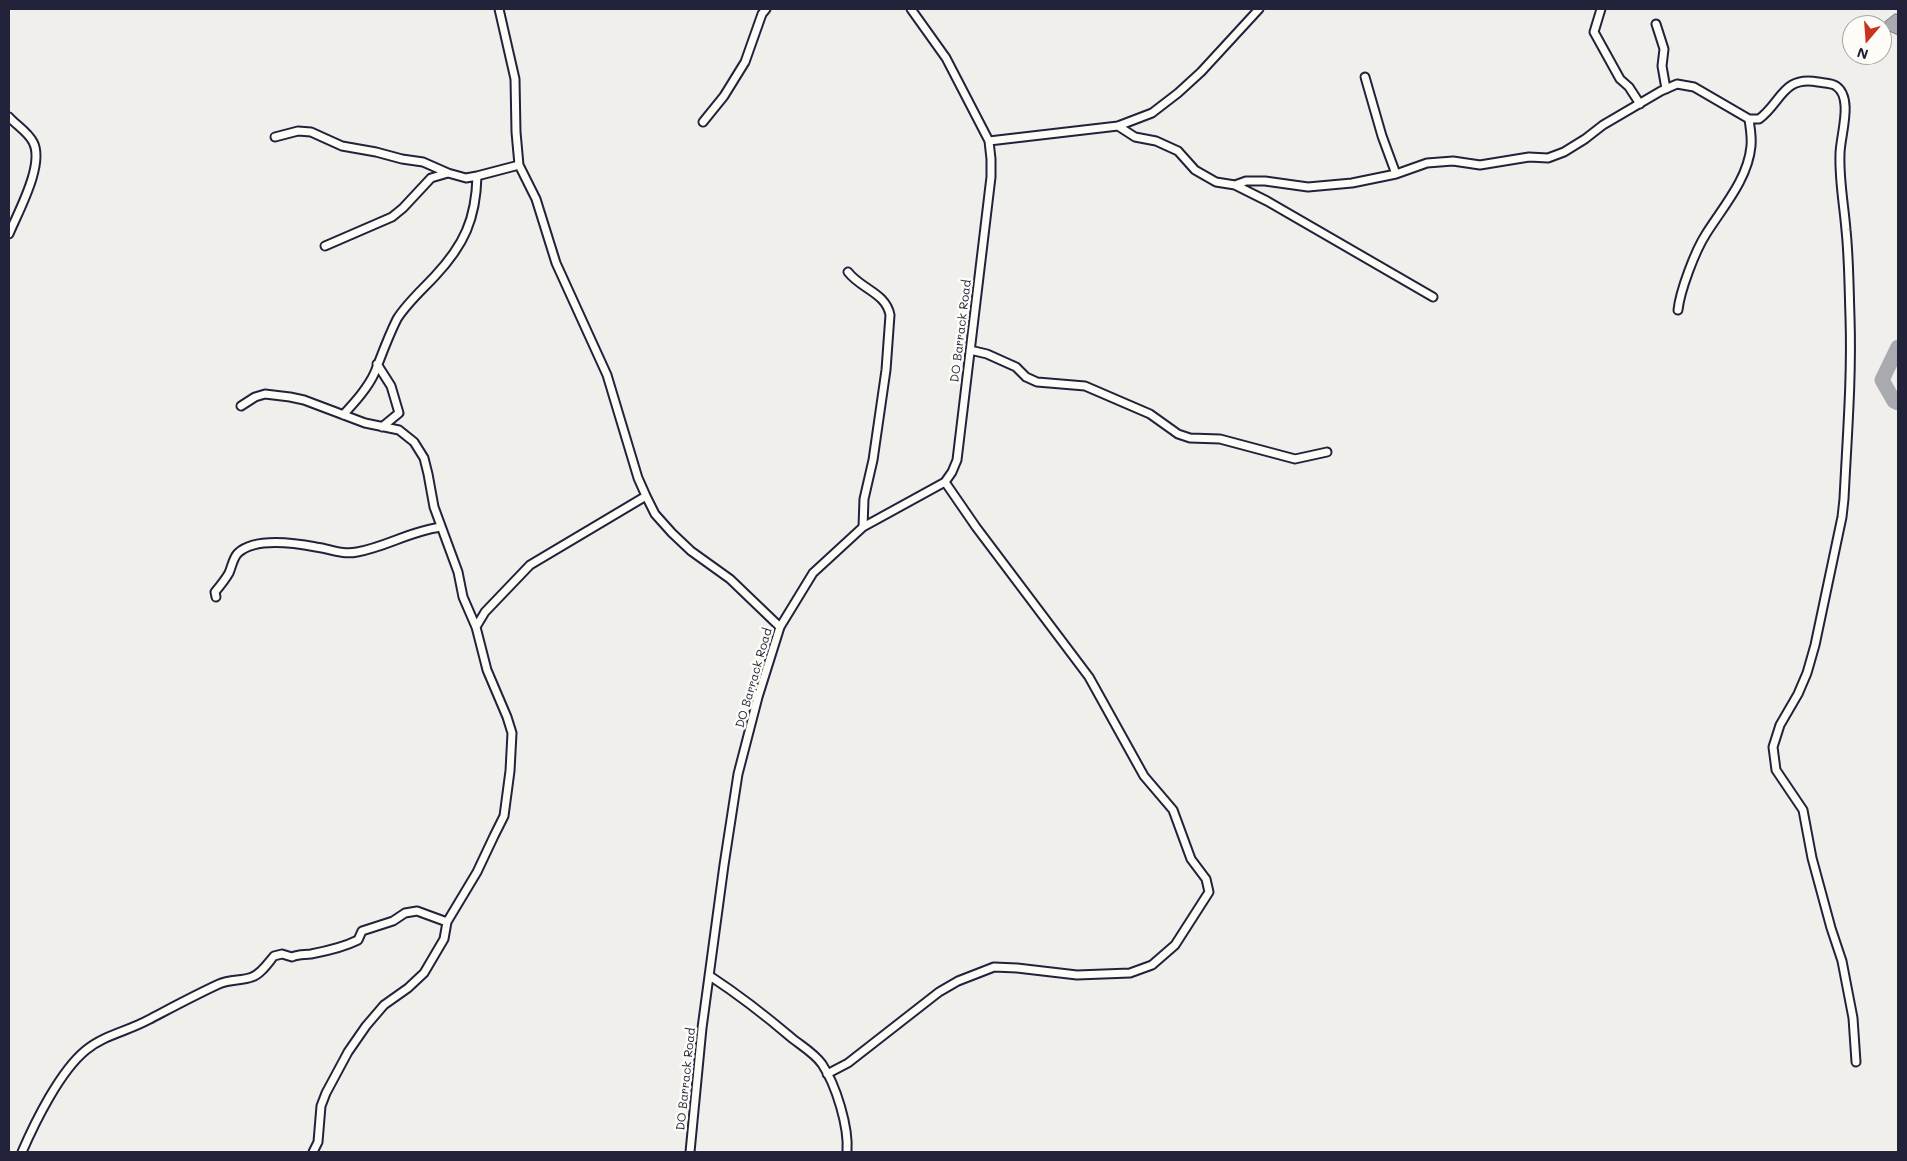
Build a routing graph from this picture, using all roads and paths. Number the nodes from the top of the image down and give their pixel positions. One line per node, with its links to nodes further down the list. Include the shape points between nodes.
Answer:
1 (499, 9): 16 (street, via 515,79)
2 (766, 9): 12 (street, via 745,62)
3 (911, 9): 15 (street, via 946,58)
4 (1259, 9): 13 (street, via 1201,72 1165,104 1152,113)
5 (1601, 9): 9 (street, via 1594,32 1620,79)
6 (1656, 24): 8 (street, via 1664,49 1662,66)
7 (1365, 77): 18 (street)
8 (1666, 89): 9 (street); 11 (street, via 1677,84 1694,87)
9 (1640, 104): 18 (street, via 1564,152 1548,158 1529,157 1480,165 1427,163)
10 (9, 117): 21 (street, via 34,142 36,155 30,184)
11 (1750, 119): 25 (street, via 1751,145 1745,171 1704,237 1680,295); 41 (street, via 1759,119 1769,112 1782,92 1796,81 1836,85 1844,95 1846,110 1840,141 1840,172 1846,231 1850,376 1844,499 1807,673 1780,725 1773,747 1776,770 1804,810 1812,858 1842,961 1853,1018)
12 (703, 122)
13 (1118, 126): 15 (street); 20 (street, via 1135,137 1178,151 1195,170 1216,182)
14 (275, 137): 17 (street, via 298,131 311,132 342,146 423,162)
15 (989, 141): 26 (street, DO Barrack Road, via 991,177)
16 (519, 165): 19 (street); 33 (street, via 536,199 556,263 607,375)
17 (448, 173): 19 (street, via 466,178); 22 (street, via 431,178 392,217)
18 (1396, 174): 20 (street, via 1308,187 1265,181 1246,181)
19 (477, 176): 27 (street, via 466,236 398,318)
20 (1236, 185): 24 (street)
21 (9, 234)
22 (325, 246)
23 (848, 272): 35 (street, via 859,284 884,300 890,315 886,370 864,499)
24 (1433, 297)
25 (1678, 310)
26 (970, 350): 31 (street, via 1016,367 1037,382 1085,386 1150,414 1178,434 1190,438 1220,439 1295,459); 32 (street, DO Barrack Road, via 957,460)
27 (377, 364): 29 (street, via 366,387); 30 (street, via 391,386 399,413)
28 (241, 406): 29 (street, via 255,397 272,394 304,400)
29 (343, 415): 30 (street)
30 (382, 427): 34 (street, via 399,430 414,442 424,458)
31 (1327, 452)
32 (945, 482): 35 (street, DO Barrack Road); 42 (street, via 1089,677 1144,776 1173,810 1191,859 1206,879 1209,892 1175,945 1152,965 1130,973 1077,975 994,967 939,992 848,1063)
33 (646, 496): 37 (street, via 530,565 485,612); 38 (street, via 655,514 672,533 730,580)
34 (441, 527): 36 (street, via 424,529 359,552 344,554 299,544 266,542 250,546 234,558 230,572 215,592); 37 (street)
35 (863, 527): 38 (street, DO Barrack Road, via 813,573)
36 (216, 597)
37 (476, 627): 39 (street, via 487,670 512,733 510,771 504,816 477,872)
38 (780, 627): 40 (street, DO Barrack Road, via 738,774)
39 (447, 922): 43 (street, via 417,911 405,913 393,921 362,931 358,940 349,944 292,957 274,956 253,977 221,983 104,1039 73,1063); 44 (street, via 444,939 424,973 384,1005 348,1052 323,1100 318,1142)
40 (710, 976): 42 (street, via 801,1045 821,1063); 45 (street, DO Barrack Road)
41 (1856, 1062)
42 (827, 1074): 46 (street, via 842,1113)
43 (22, 1152)
44 (313, 1152)
45 (690, 1152)
46 (847, 1152)

